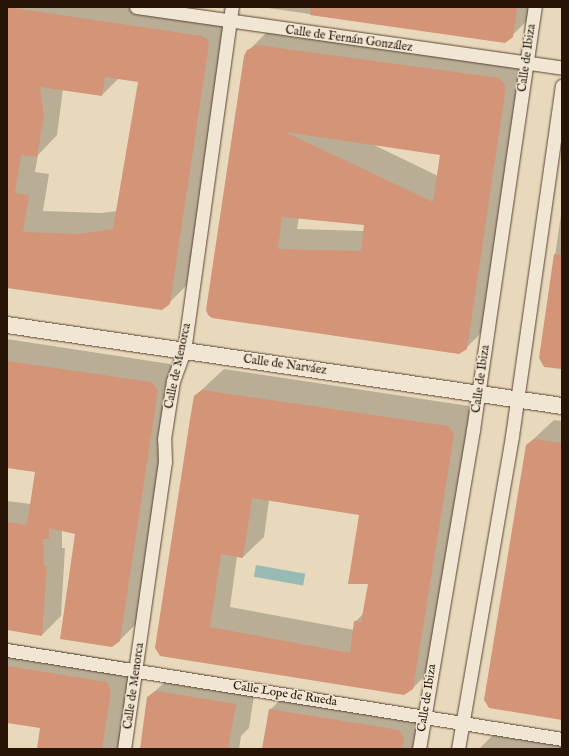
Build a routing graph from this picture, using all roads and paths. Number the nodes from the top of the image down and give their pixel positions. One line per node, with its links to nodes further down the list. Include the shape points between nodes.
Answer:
1 (136, 7): 4 (street, Calle de Fernán González)
2 (232, 7): 4 (street, Calle de Menorca)
3 (534, 7): 5 (street, Calle de Ibiza)
4 (230, 22): 5 (street, Calle de Fernán González); 9 (street, Calle de Menorca)
5 (527, 63): 6 (street, Calle de Fernán González); 10 (street, Calle de Ibiza)
6 (562, 68)
7 (562, 86): 11 (street)
8 (7, 325): 9 (street, Calle de Narváez)
9 (184, 351): 10 (street, Calle de Narváez); 14 (street, Calle de Menorca, via 173,381 164,440 165,462)
10 (478, 394): 11 (street, Calle de Narváez); 15 (street, Calle de Ibiza)
11 (517, 400): 12 (street, Calle de Narváez); 16 (street, via 494,554)
12 (562, 406)
13 (7, 650): 14 (street, Calle Lope de Rueda)
14 (136, 670): 15 (street, Calle Lope de Rueda); 18 (street, Calle de Menorca)
15 (424, 716): 16 (street, Calle Lope de Rueda); 19 (street, Calle de Ibiza)
16 (463, 722): 17 (street, Calle Lope de Rueda); 20 (street)
17 (562, 739)
18 (124, 749)
19 (419, 749)
20 (458, 749)

